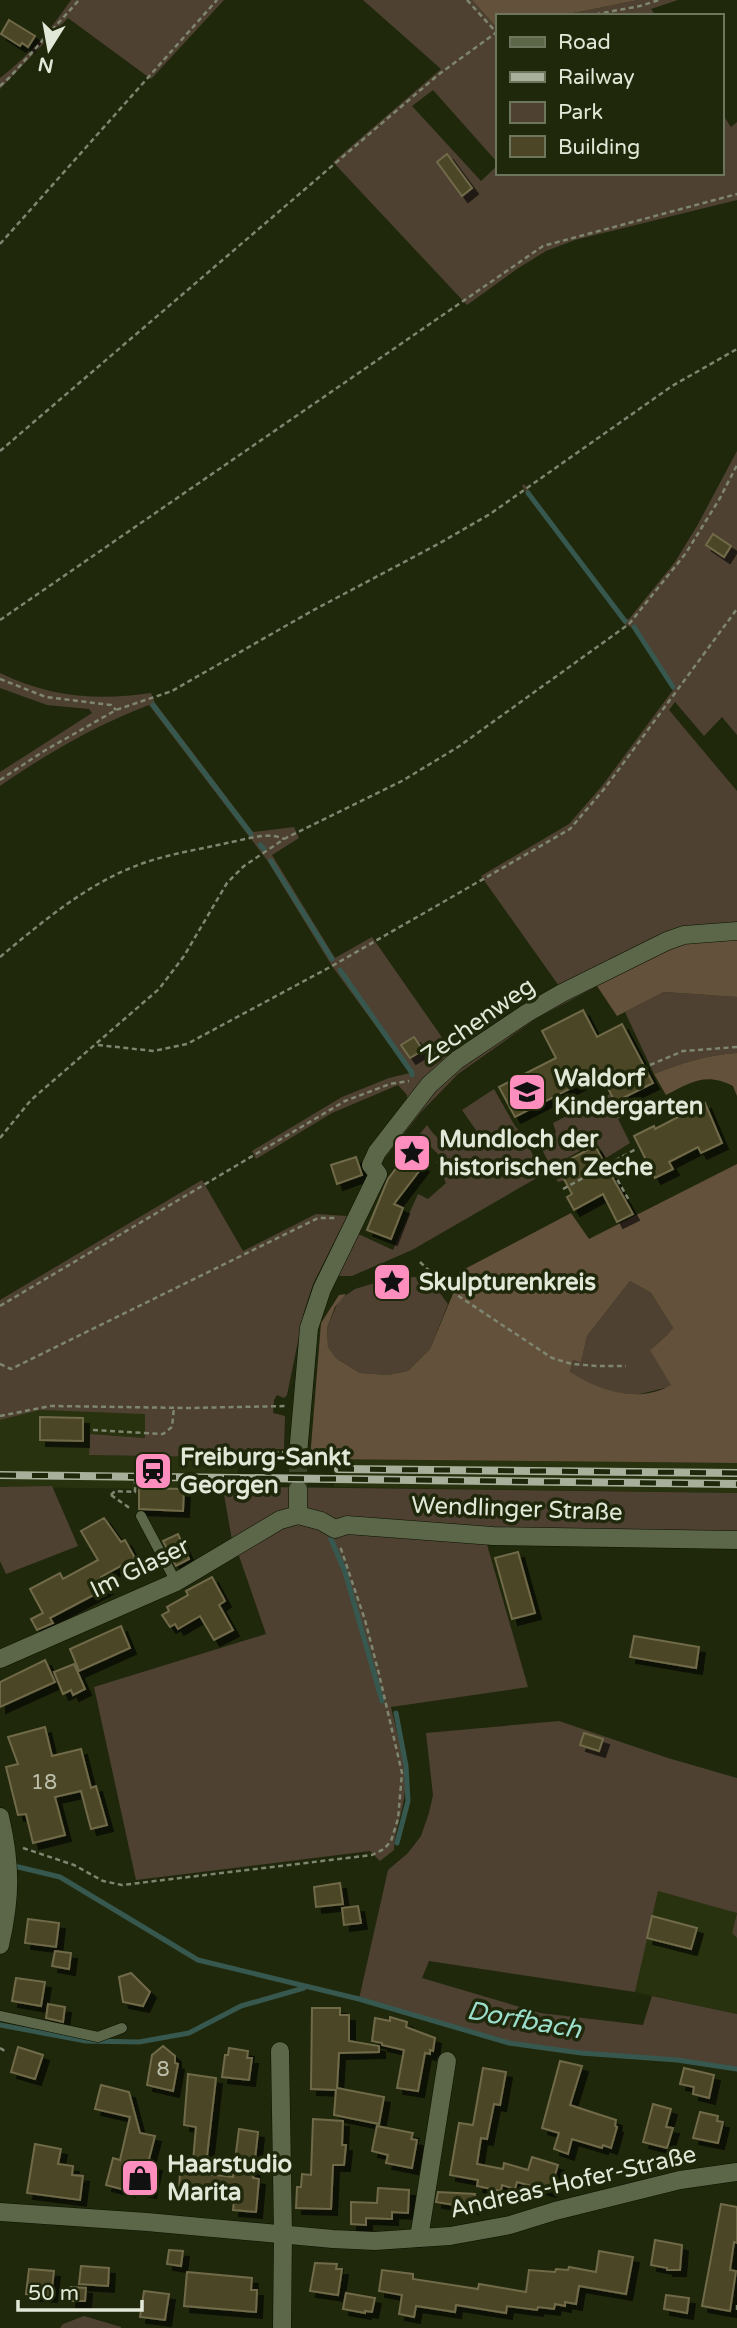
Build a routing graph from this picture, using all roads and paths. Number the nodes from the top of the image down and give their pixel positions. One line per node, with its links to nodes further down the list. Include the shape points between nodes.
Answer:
1 (79, 0): 7 (path)
2 (217, 0): 9 (path)
3 (467, 0): 6 (path)
4 (659, 0): 5 (path)
5 (598, 14)
6 (496, 32): 11 (path, via 438,75)
7 (0, 86)
8 (737, 194): 14 (path, via 543,246)
9 (0, 244)
10 (737, 349): 16 (path, via 672,386 490,514 172,691)
11 (0, 451)
12 (737, 465): 18 (path, via 686,553 629,624 458,747 402,781)
13 (737, 609): 21 (path, via 570,829 187,1044 154,1051)
14 (0, 620)
15 (0, 678): 16 (path, via 46,697 111,705)
16 (116, 710): 17 (path)
17 (0, 780)
18 (284, 839): 20 (path, via 257,837 134,866 66,904); 21 (path, via 227,883 159,989)
19 (737, 931): 24 (street, Zechenweg, via 684,935 667,941 562,993 458,1059)
20 (0, 957)
21 (96, 1044): 25 (path, via 31,1100)
22 (737, 1047): 23 (path, via 683,1051)
23 (650, 1065)
24 (429, 1085): 30 (street, Zechenweg, via 377,1152 371,1165 377,1174); 32 (path, via 410,1081 390,1084 345,1101)
25 (0, 1138)
26 (636, 1149): 27 (path)
27 (609, 1165): 28 (path); 29 (path)
28 (563, 1189)
29 (630, 1202)
30 (356, 1219): 33 (path, via 318,1218 12,1369); 40 (street, Zechenweg, via 322,1289 309,1328)
31 (420, 1262): 34 (path, via 451,1292 552,1358 572,1364)
32 (0, 1306)
33 (0, 1364)
34 (626, 1366)
35 (289, 1406): 36 (path)
36 (174, 1407): 37 (path, via 50,1406); 38 (path, via 172,1427 163,1434)
37 (0, 1416)
38 (93, 1430)
39 (279, 1452): 41 (path)
40 (298, 1454)
41 (276, 1464)
42 (135, 1480): 45 (path, via 135,1492 111,1495)
43 (298, 1489): 44 (street)
44 (298, 1515): 46 (street, Wendlinger Straße); 48 (street, Im Glaser, via 280,1520)
45 (141, 1516): 48 (lane)
46 (335, 1529): 47 (street, Wendlinger Straße, via 347,1525 493,1536); 51 (path, via 365,1620 402,1773 398,1819 384,1849 329,1861 122,1885 103,1881 74,1865)
47 (737, 1540)
48 (176, 1582): 49 (street, Im Glaser)
49 (0, 1660)
50 (0, 1817): 51 (street)
51 (7, 1847): 52 (street, via 10,1878)
52 (0, 1945)
53 (0, 2015): 54 (lane, via 98,2037)
54 (122, 2028)
55 (0, 2048): 56 (path)
56 (5, 2051)
57 (280, 2051): 61 (street)
58 (447, 2061): 62 (street)
59 (737, 2172): 62 (street, Andreas-Hofer-Straße, via 680,2180 510,2224)
60 (0, 2212): 61 (street, Andreas-Hofer-Straße)
61 (284, 2234): 62 (street, Andreas-Hofer-Straße, via 375,2241); 65 (street)
62 (419, 2238)
63 (737, 2305): 64 (path)
64 (737, 2313)
65 (282, 2328)

